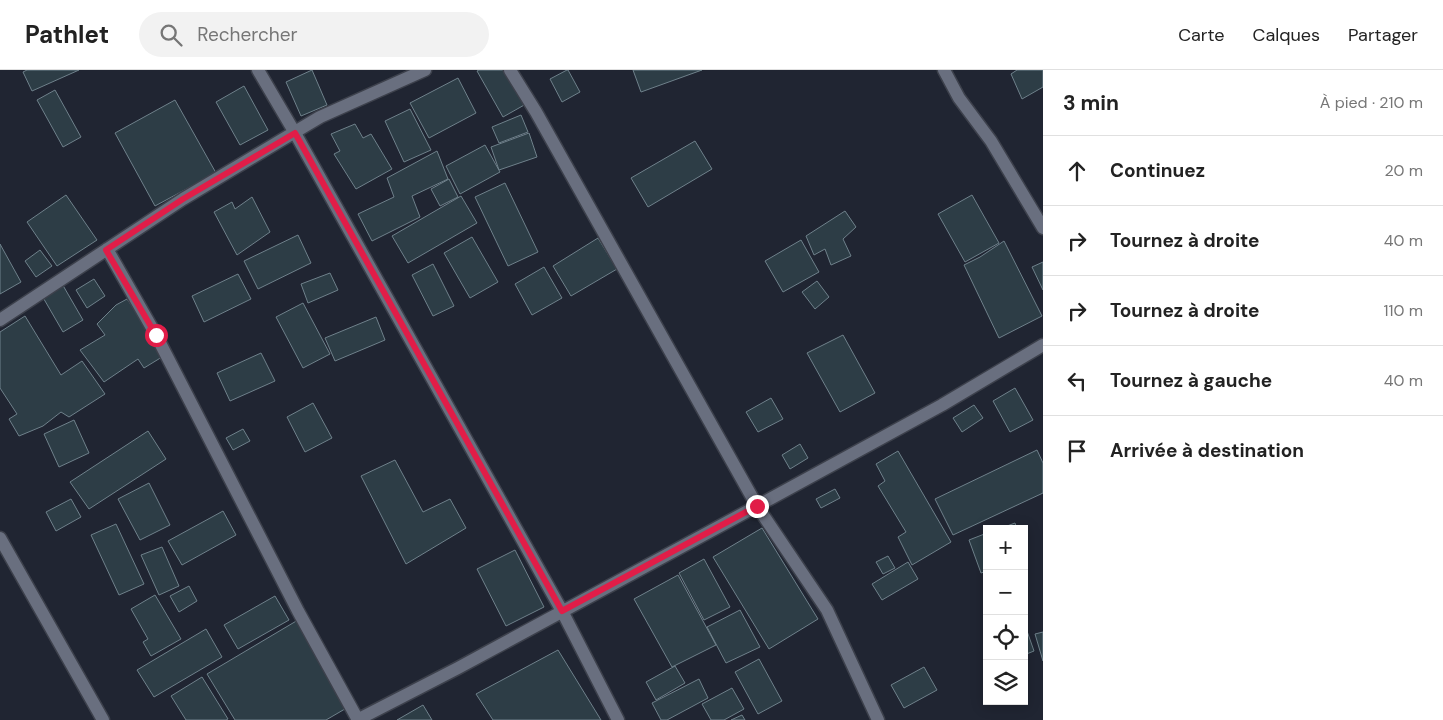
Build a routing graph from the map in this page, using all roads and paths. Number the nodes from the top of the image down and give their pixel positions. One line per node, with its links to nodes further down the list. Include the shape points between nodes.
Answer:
1 (258, 70): 5 (street)
2 (425, 70): 5 (street, via 320,117)
3 (510, 70): 10 (street)
4 (944, 70): 6 (street)
5 (295, 133): 7 (street, via 183,199); 12 (street)
6 (1043, 228)
7 (106, 250): 8 (street); 14 (street, via 156,335)
8 (0, 320)
9 (1043, 345): 10 (street, via 942,405)
10 (757, 506): 12 (street); 16 (street, via 827,610)
11 (0, 538): 13 (street)
12 (562, 611): 14 (street); 15 (street)
13 (104, 720)
14 (357, 720)
15 (618, 720)
16 (878, 720)

